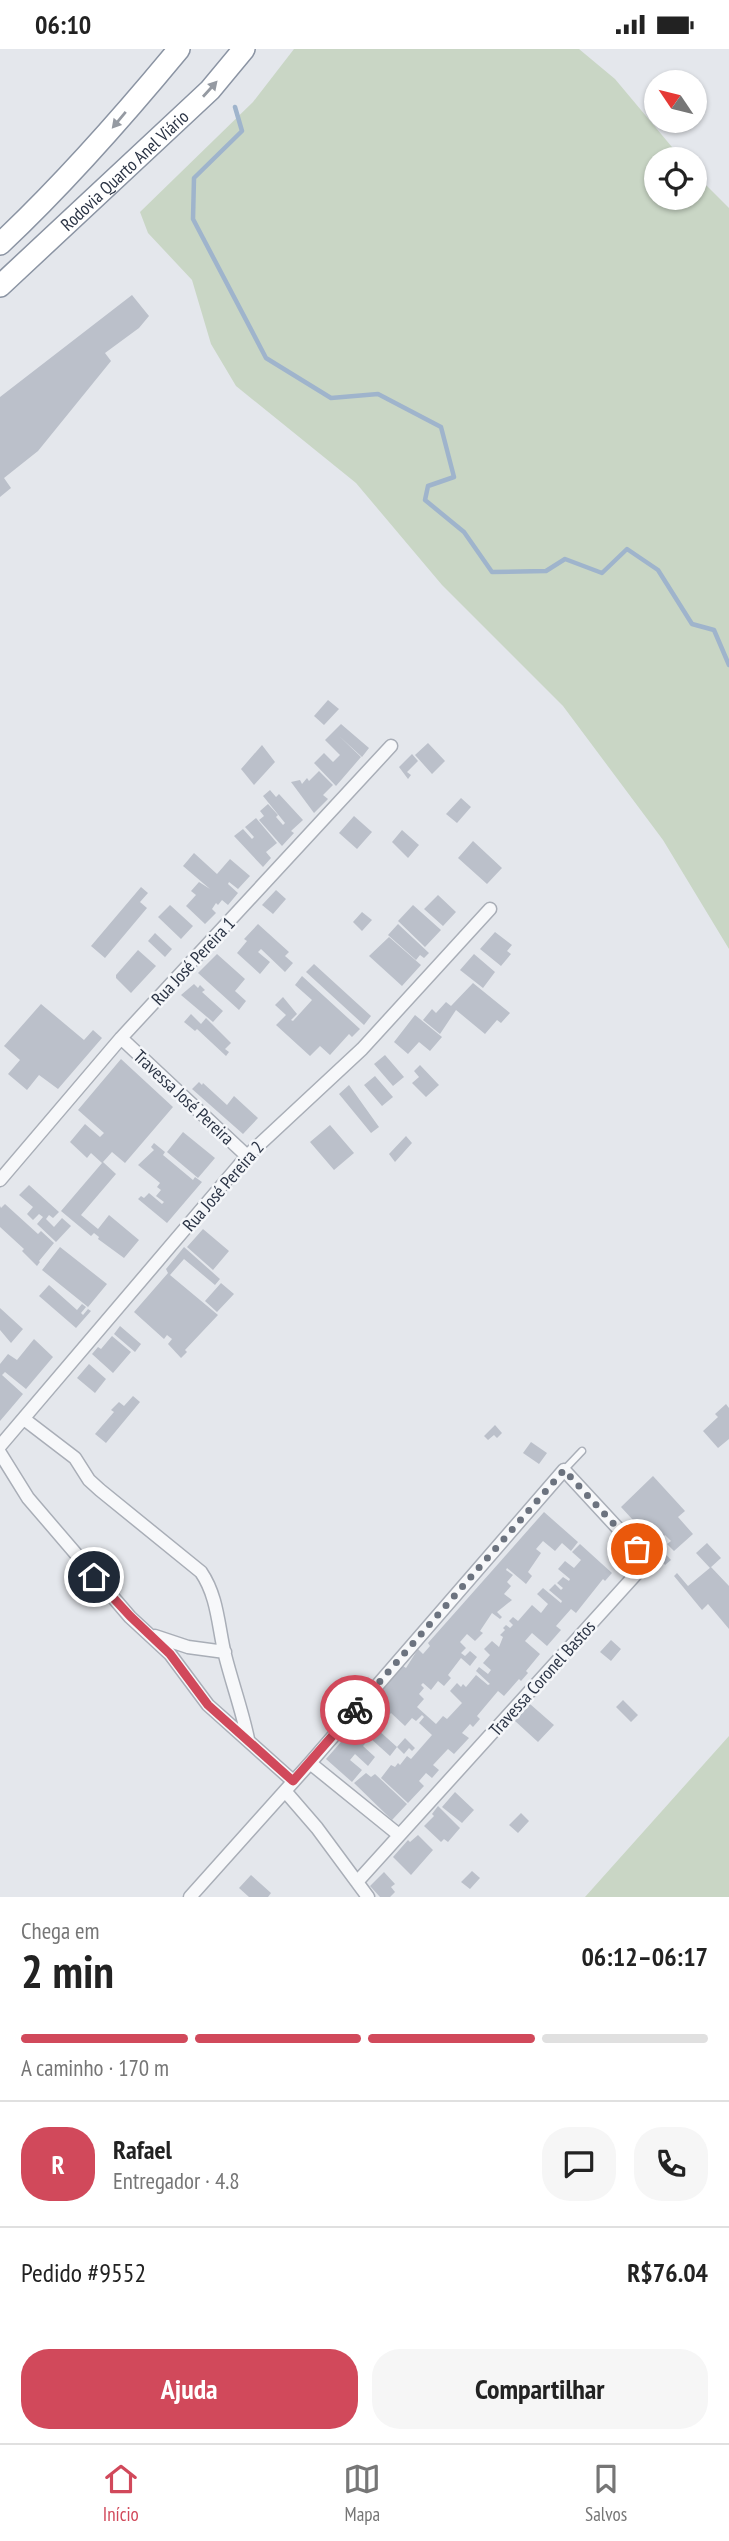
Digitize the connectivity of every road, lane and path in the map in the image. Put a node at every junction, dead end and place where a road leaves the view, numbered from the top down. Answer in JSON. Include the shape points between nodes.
{"nodes":[{"id":1,"x":179,"y":49,"type":"edge"},
{"id":2,"x":244,"y":49,"type":"edge"},
{"id":3,"x":0,"y":244,"type":"edge"},
{"id":4,"x":0,"y":286,"type":"edge"},
{"id":5,"x":391,"y":746,"type":"dead end"},
{"id":6,"x":490,"y":909,"type":"dead end"},
{"id":7,"x":121,"y":1038,"type":"junction"},
{"id":8,"x":247,"y":1156,"type":"junction"},
{"id":9,"x":0,"y":1180,"type":"edge"},
{"id":10,"x":24,"y":1419,"type":"junction"},
{"id":11,"x":0,"y":1446,"type":"edge"},
{"id":12,"x":582,"y":1451,"type":"dead end"},
{"id":13,"x":0,"y":1454,"type":"edge"},
{"id":14,"x":564,"y":1470,"type":"junction"},
{"id":15,"x":148,"y":1633,"type":"junction"},
{"id":16,"x":225,"y":1652,"type":"junction"},
{"id":17,"x":248,"y":1739,"type":"junction"},
{"id":18,"x":310,"y":1763,"type":"junction"},
{"id":19,"x":289,"y":1786,"type":"junction"},
{"id":20,"x":400,"y":1835,"type":"junction"},
{"id":21,"x":357,"y":1882,"type":"junction"},
{"id":22,"x":190,"y":1897,"type":"edge"},
{"id":23,"x":368,"y":1897,"type":"edge"}],
"edges":[{"from":1,"to":3,"type":"highway","name":"Rodovia Quarto Anel Viário","one_way":true,"via":[[95,150]]},
{"from":4,"to":2,"type":"highway","name":"Rodovia Quarto Anel Viário","one_way":true,"via":[[210,90]]},
{"from":5,"to":7,"type":"street","name":"Rua José Pereira 1"},
{"from":6,"to":8,"type":"street","name":"Rua José Pereira 2","via":[[362,1049]]},
{"from":7,"to":8,"type":"street","name":"Travessa José Pereira"},
{"from":7,"to":9,"type":"street","name":"Rua José Pereira 1"},
{"from":8,"to":10,"type":"street","name":"Rua José Pereira 2"},
{"from":10,"to":11,"type":"street","name":"Rua José Pereira 2"},
{"from":10,"to":16,"type":"street","via":[[75,1458],[100,1490],[201,1572],[215,1600]]},
{"from":12,"to":14,"type":"lane"},
{"from":13,"to":15,"type":"street","via":[[28,1498]]},
{"from":14,"to":18,"type":"street"},
{"from":14,"to":20,"type":"street","name":"Travessa Coronel Bastos","via":[[637,1549],[642,1557],[637,1573]]},
{"from":15,"to":16,"type":"street","via":[[188,1647]]},
{"from":15,"to":17,"type":"street","via":[[178,1663],[208,1705]]},
{"from":16,"to":17,"type":"street"},
{"from":17,"to":19,"type":"street"},
{"from":18,"to":19,"type":"street"},
{"from":18,"to":20,"type":"street"},
{"from":19,"to":21,"type":"street"},
{"from":19,"to":22,"type":"street"},
{"from":20,"to":21,"type":"street","name":"Travessa Coronel Bastos"},
{"from":21,"to":23,"type":"street"}]}
